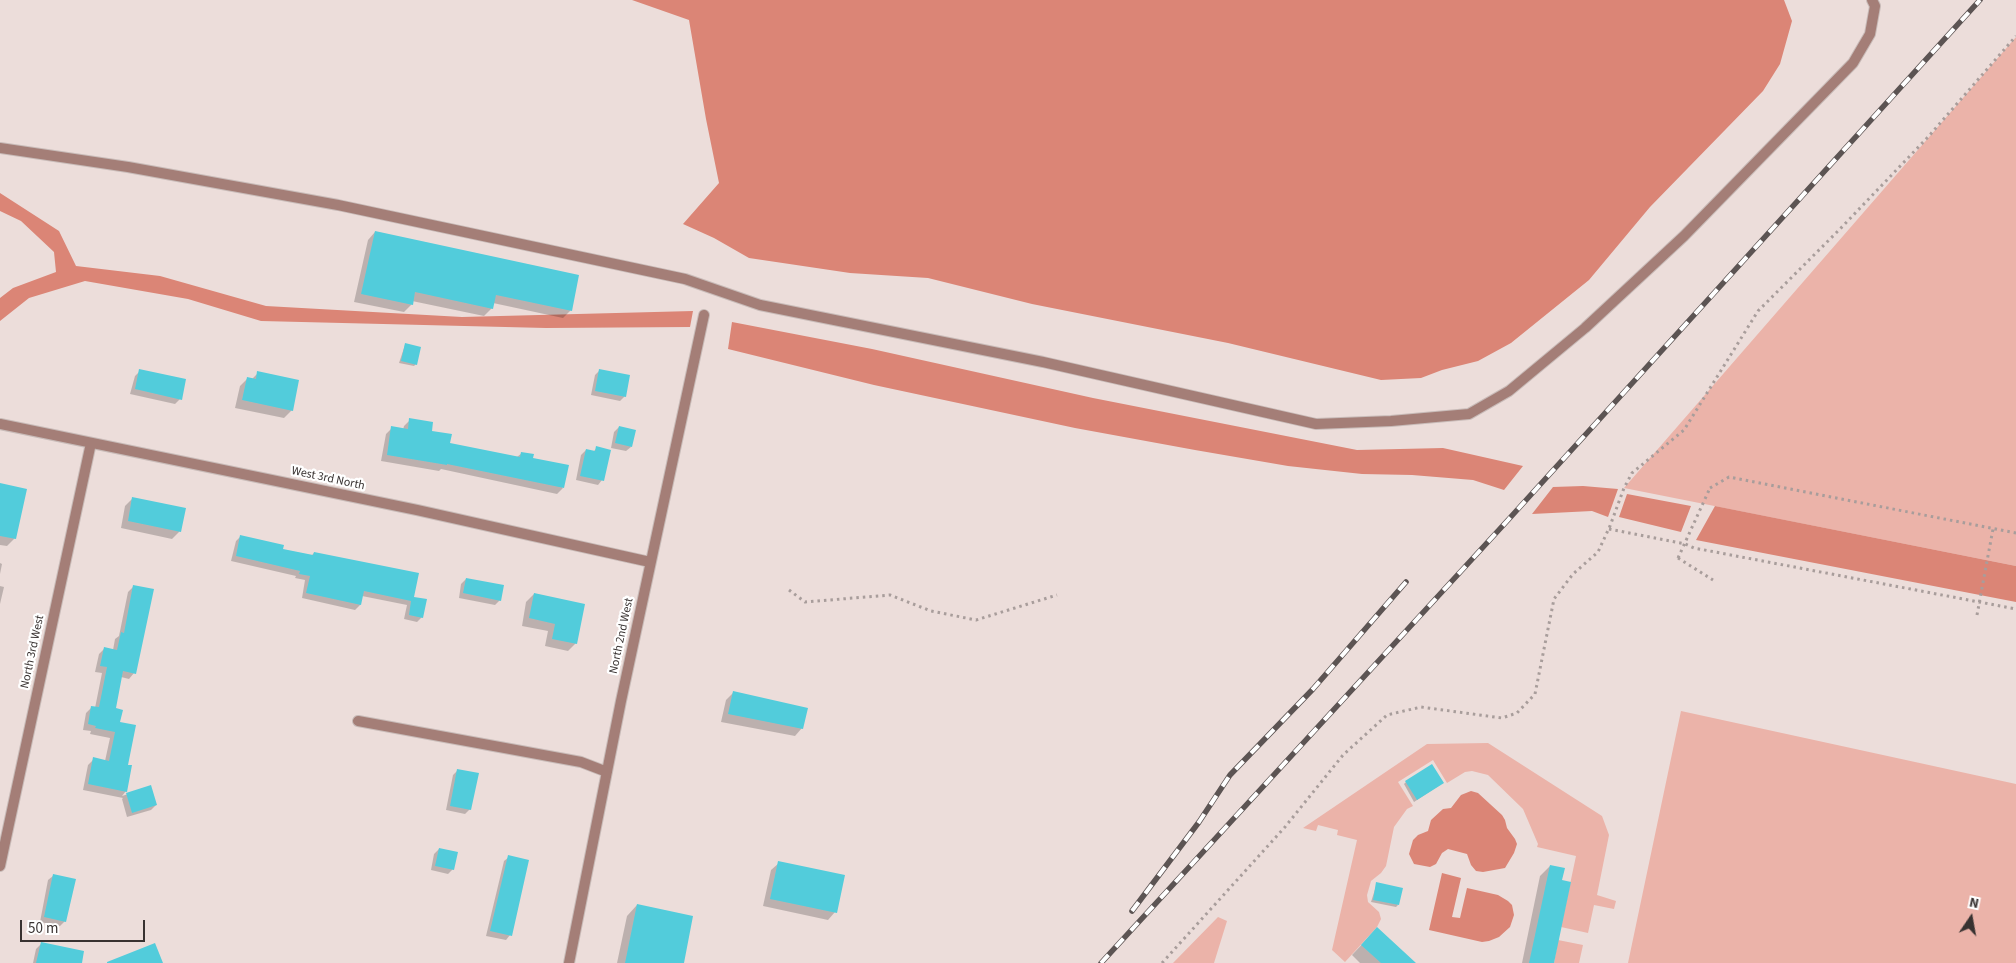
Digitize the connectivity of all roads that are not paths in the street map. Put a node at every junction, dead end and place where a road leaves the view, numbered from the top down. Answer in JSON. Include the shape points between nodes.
{"nodes":[{"id":1,"x":1872,"y":0,"type":"edge"},
{"id":2,"x":0,"y":148,"type":"edge"},
{"id":3,"x":704,"y":315,"type":"dead end"},
{"id":4,"x":0,"y":424,"type":"edge"},
{"id":5,"x":91,"y":443,"type":"junction"},
{"id":6,"x":650,"y":562,"type":"junction"},
{"id":7,"x":358,"y":721,"type":"dead end"},
{"id":8,"x":606,"y":772,"type":"junction"},
{"id":9,"x":0,"y":866,"type":"edge"},
{"id":10,"x":569,"y":963,"type":"edge"}],
"edges":[{"from":1,"to":2,"type":"street","via":[[1875,6],[1870,34],[1853,63],[1684,236],[1586,328],[1509,391],[1469,414],[1391,421],[1316,424],[1043,362],[760,305],[684,279],[348,208],[128,166]]},
{"from":3,"to":6,"type":"street","name":"North 2nd West"},
{"from":4,"to":5,"type":"street","name":"West 3rd North"},
{"from":5,"to":6,"type":"street","name":"West 3rd North","via":[[418,510]]},
{"from":5,"to":9,"type":"street","name":"North 3rd West"},
{"from":6,"to":8,"type":"street","name":"North 2nd West"},
{"from":7,"to":8,"type":"street","via":[[581,762]]},
{"from":8,"to":10,"type":"street","name":"North 2nd West"}]}
